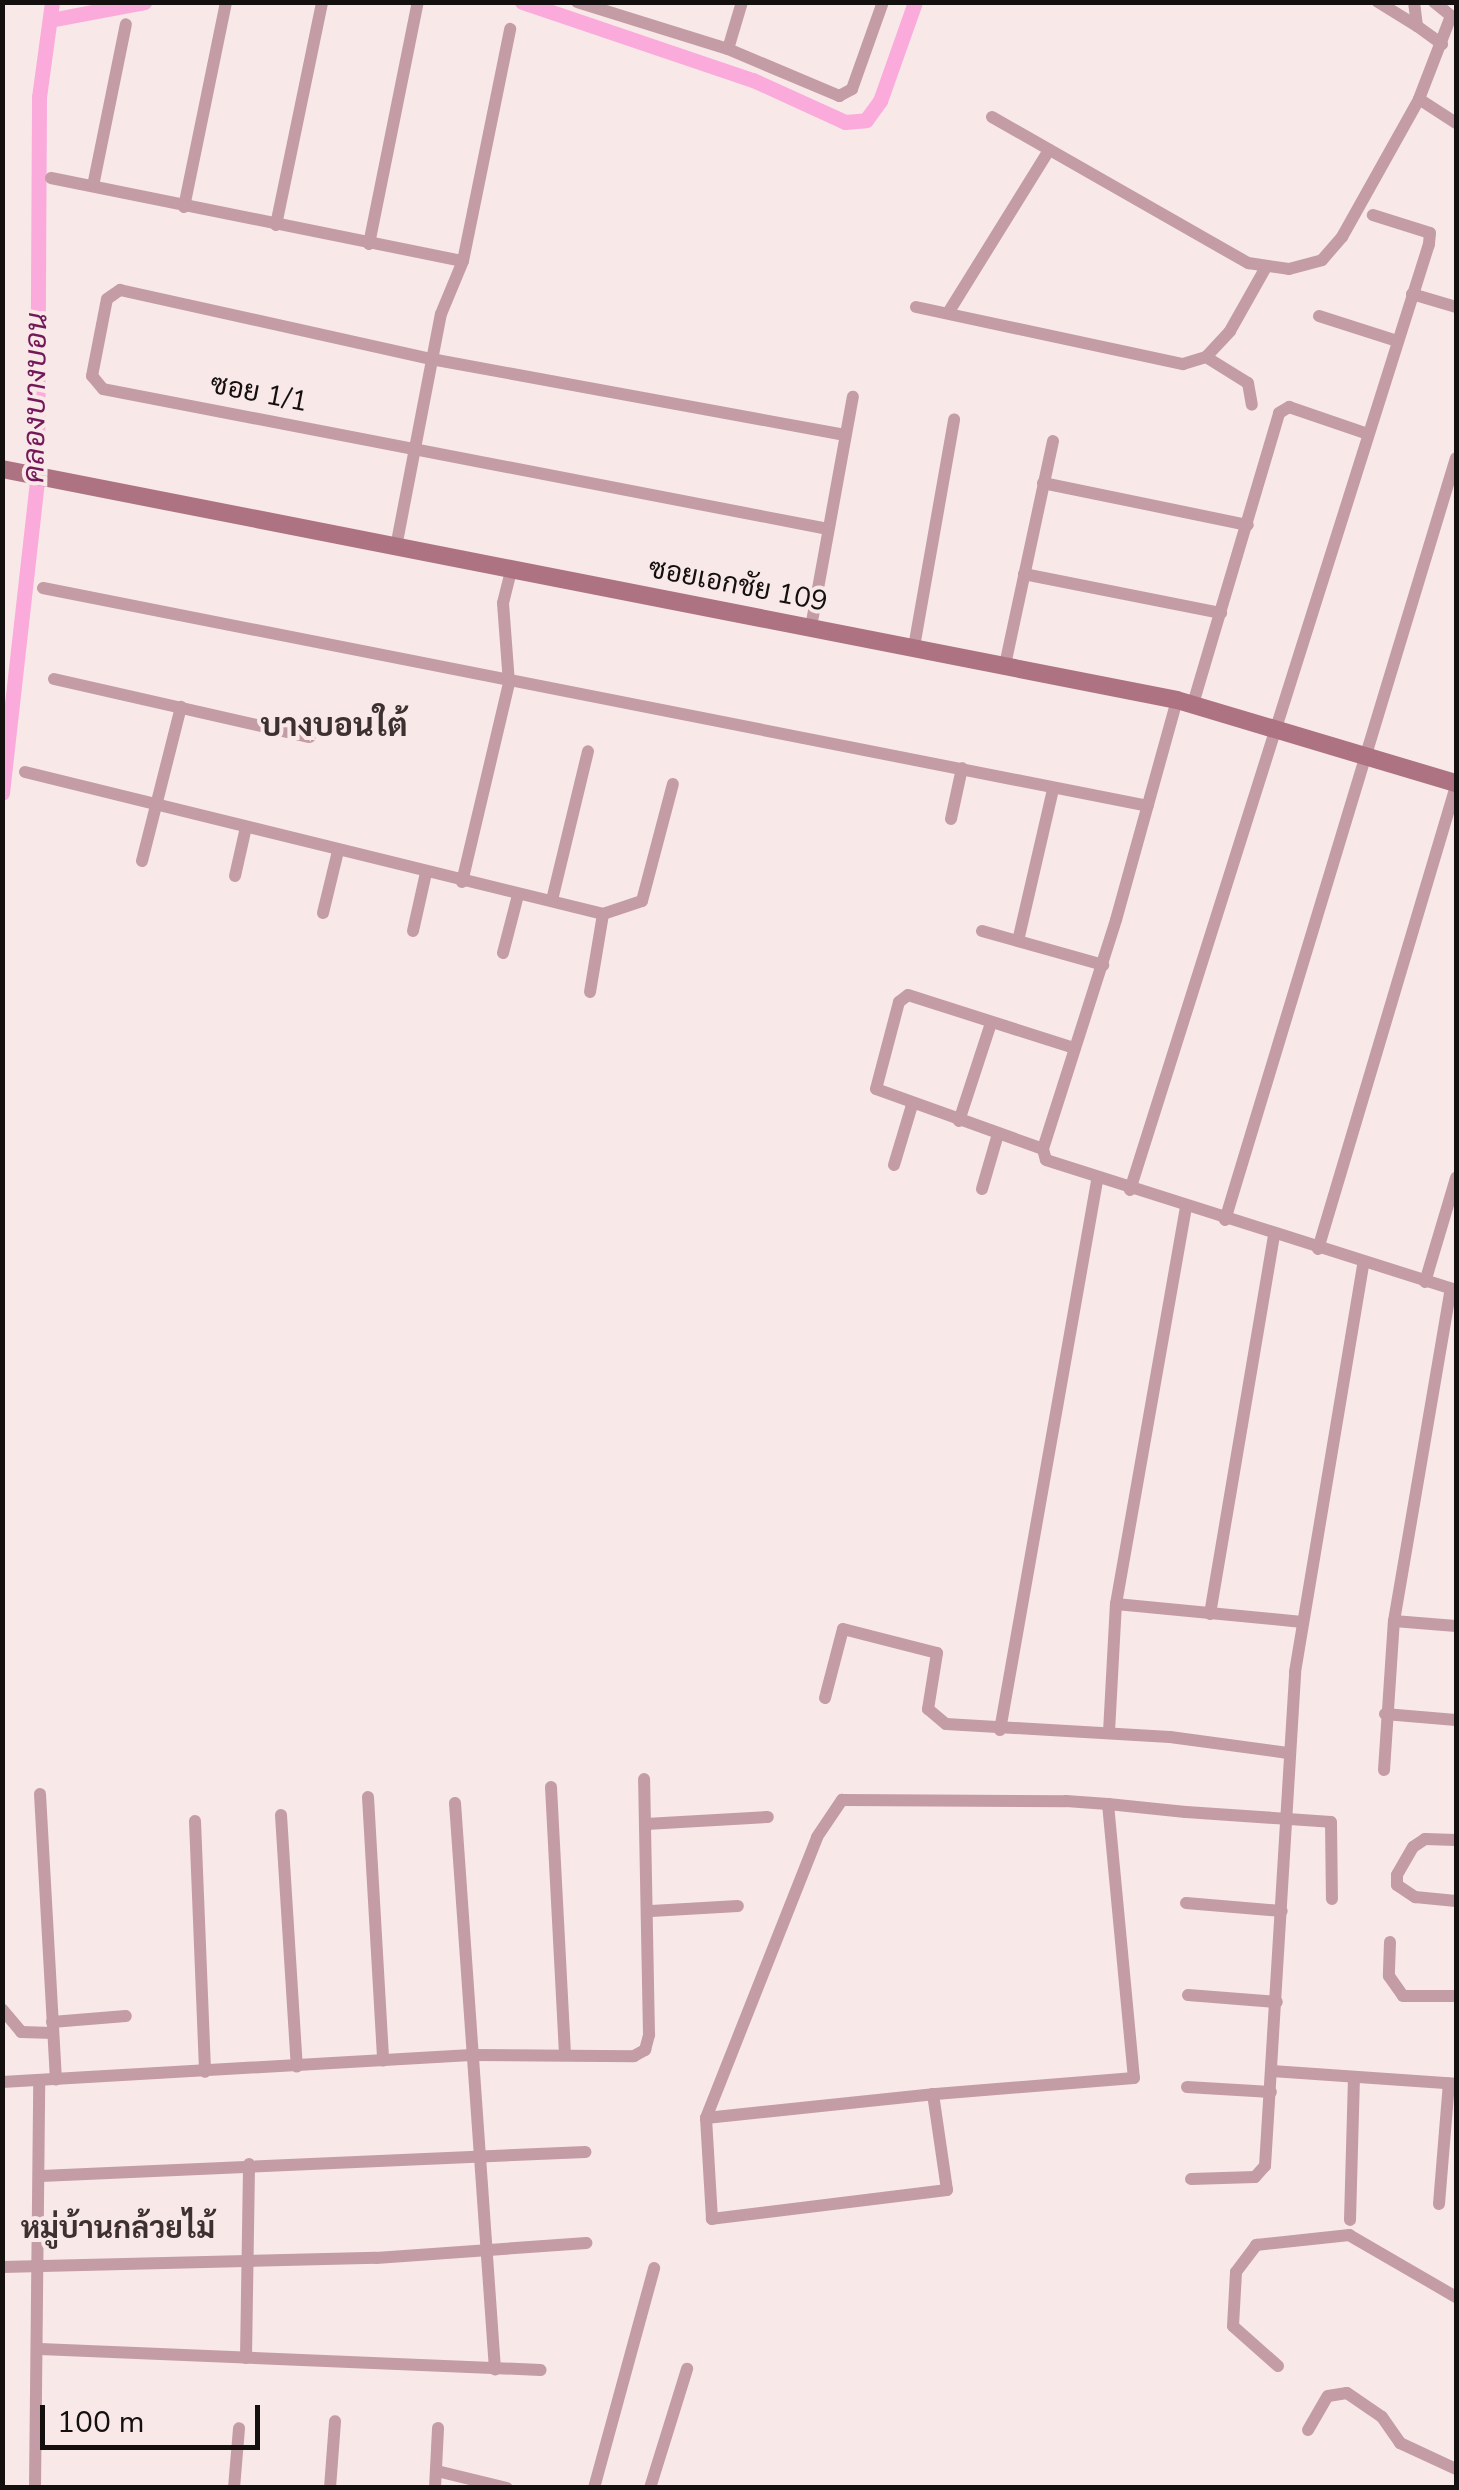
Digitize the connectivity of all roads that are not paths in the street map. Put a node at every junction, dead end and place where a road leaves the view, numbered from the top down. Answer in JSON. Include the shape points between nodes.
{"nodes":[{"id":1,"x":226,"y":2,"type":"edge"},
{"id":2,"x":322,"y":2,"type":"edge"},
{"id":3,"x":418,"y":2,"type":"edge"},
{"id":4,"x":577,"y":2,"type":"edge"},
{"id":5,"x":742,"y":2,"type":"edge"},
{"id":6,"x":882,"y":2,"type":"edge"},
{"id":7,"x":1378,"y":2,"type":"edge"},
{"id":8,"x":1414,"y":2,"type":"edge"},
{"id":9,"x":1434,"y":2,"type":"edge"},
{"id":10,"x":606,"y":7,"type":"edge"},
{"id":11,"x":126,"y":24,"type":"dead end"},
{"id":12,"x":1417,"y":26,"type":"junction"},
{"id":13,"x":510,"y":29,"type":"dead end"},
{"id":14,"x":1442,"y":44,"type":"junction"},
{"id":15,"x":728,"y":50,"type":"junction"},
{"id":16,"x":1418,"y":99,"type":"junction"},
{"id":17,"x":992,"y":117,"type":"dead end"},
{"id":18,"x":1456,"y":123,"type":"edge"},
{"id":19,"x":1048,"y":150,"type":"junction"},
{"id":20,"x":51,"y":178,"type":"dead end"},
{"id":21,"x":93,"y":186,"type":"junction"},
{"id":22,"x":184,"y":207,"type":"junction"},
{"id":23,"x":1373,"y":214,"type":"dead end"},
{"id":24,"x":276,"y":226,"type":"junction"},
{"id":25,"x":368,"y":244,"type":"junction"},
{"id":26,"x":462,"y":261,"type":"junction"},
{"id":27,"x":1265,"y":269,"type":"junction"},
{"id":28,"x":1412,"y":294,"type":"junction"},
{"id":29,"x":916,"y":307,"type":"dead end"},
{"id":30,"x":1456,"y":307,"type":"edge"},
{"id":31,"x":948,"y":313,"type":"junction"},
{"id":32,"x":1319,"y":316,"type":"dead end"},
{"id":33,"x":1397,"y":340,"type":"junction"},
{"id":34,"x":1206,"y":357,"type":"junction"},
{"id":35,"x":431,"y":359,"type":"junction"},
{"id":36,"x":852,"y":397,"type":"dead end"},
{"id":37,"x":1252,"y":405,"type":"dead end"},
{"id":38,"x":954,"y":419,"type":"dead end"},
{"id":39,"x":1368,"y":434,"type":"junction"},
{"id":40,"x":846,"y":435,"type":"junction"},
{"id":41,"x":1053,"y":440,"type":"dead end"},
{"id":42,"x":414,"y":448,"type":"junction"},
{"id":43,"x":1456,"y":458,"type":"edge"},
{"id":44,"x":8,"y":470,"type":"edge"},
{"id":45,"x":1043,"y":482,"type":"junction"},
{"id":46,"x":1248,"y":525,"type":"junction"},
{"id":47,"x":828,"y":529,"type":"junction"},
{"id":48,"x":396,"y":547,"type":"junction"},
{"id":49,"x":511,"y":570,"type":"junction"},
{"id":50,"x":1024,"y":574,"type":"junction"},
{"id":51,"x":44,"y":588,"type":"dead end"},
{"id":52,"x":1221,"y":613,"type":"junction"},
{"id":53,"x":811,"y":626,"type":"junction"},
{"id":54,"x":914,"y":647,"type":"junction"},
{"id":55,"x":1005,"y":665,"type":"junction"},
{"id":56,"x":54,"y":678,"type":"dead end"},
{"id":57,"x":509,"y":683,"type":"junction"},
{"id":58,"x":1185,"y":702,"type":"junction"},
{"id":59,"x":181,"y":708,"type":"junction"},
{"id":60,"x":1273,"y":730,"type":"junction"},
{"id":61,"x":309,"y":737,"type":"dead end"},
{"id":62,"x":588,"y":751,"type":"dead end"},
{"id":63,"x":1365,"y":756,"type":"junction"},
{"id":64,"x":962,"y":768,"type":"junction"},
{"id":65,"x":26,"y":772,"type":"dead end"},
{"id":66,"x":674,"y":784,"type":"dead end"},
{"id":67,"x":1456,"y":785,"type":"edge"},
{"id":68,"x":1053,"y":789,"type":"junction"},
{"id":69,"x":160,"y":801,"type":"junction"},
{"id":70,"x":1148,"y":806,"type":"junction"},
{"id":71,"x":951,"y":819,"type":"dead end"},
{"id":72,"x":246,"y":827,"type":"junction"},
{"id":73,"x":338,"y":851,"type":"junction"},
{"id":74,"x":142,"y":861,"type":"dead end"},
{"id":75,"x":426,"y":874,"type":"junction"},
{"id":76,"x":235,"y":876,"type":"dead end"},
{"id":77,"x":462,"y":882,"type":"junction"},
{"id":78,"x":518,"y":896,"type":"junction"},
{"id":79,"x":552,"y":900,"type":"junction"},
{"id":80,"x":322,"y":913,"type":"dead end"},
{"id":81,"x":603,"y":914,"type":"junction"},
{"id":82,"x":413,"y":931,"type":"dead end"},
{"id":83,"x":982,"y":931,"type":"dead end"},
{"id":84,"x":1018,"y":941,"type":"junction"},
{"id":85,"x":502,"y":953,"type":"dead end"},
{"id":86,"x":1103,"y":964,"type":"junction"},
{"id":87,"x":590,"y":992,"type":"dead end"},
{"id":88,"x":991,"y":1023,"type":"junction"},
{"id":89,"x":1074,"y":1048,"type":"junction"},
{"id":90,"x":912,"y":1105,"type":"junction"},
{"id":91,"x":959,"y":1121,"type":"junction"},
{"id":92,"x":998,"y":1134,"type":"junction"},
{"id":93,"x":1042,"y":1150,"type":"junction"},
{"id":94,"x":894,"y":1165,"type":"dead end"},
{"id":95,"x":1456,"y":1178,"type":"edge"},
{"id":96,"x":1096,"y":1180,"type":"junction"},
{"id":97,"x":982,"y":1189,"type":"dead end"},
{"id":98,"x":1130,"y":1190,"type":"junction"},
{"id":99,"x":1186,"y":1208,"type":"junction"},
{"id":100,"x":1225,"y":1220,"type":"junction"},
{"id":101,"x":1274,"y":1236,"type":"junction"},
{"id":102,"x":1318,"y":1250,"type":"junction"},
{"id":103,"x":1363,"y":1264,"type":"junction"},
{"id":104,"x":1425,"y":1282,"type":"junction"},
{"id":105,"x":1454,"y":1290,"type":"edge"},
{"id":106,"x":1116,"y":1604,"type":"junction"},
{"id":107,"x":1210,"y":1614,"type":"junction"},
{"id":108,"x":1394,"y":1620,"type":"junction"},
{"id":109,"x":1302,"y":1622,"type":"junction"},
{"id":110,"x":1456,"y":1626,"type":"edge"},
{"id":111,"x":825,"y":1698,"type":"dead end"},
{"id":112,"x":1385,"y":1714,"type":"junction"},
{"id":113,"x":1456,"y":1720,"type":"edge"},
{"id":114,"x":1000,"y":1730,"type":"junction"},
{"id":115,"x":1109,"y":1732,"type":"junction"},
{"id":116,"x":1288,"y":1753,"type":"junction"},
{"id":117,"x":1384,"y":1770,"type":"dead end"},
{"id":118,"x":644,"y":1779,"type":"dead end"},
{"id":119,"x":551,"y":1788,"type":"dead end"},
{"id":120,"x":40,"y":1794,"type":"dead end"},
{"id":121,"x":368,"y":1797,"type":"dead end"},
{"id":122,"x":454,"y":1803,"type":"dead end"},
{"id":123,"x":1108,"y":1804,"type":"junction"},
{"id":124,"x":281,"y":1815,"type":"dead end"},
{"id":125,"x":768,"y":1817,"type":"dead end"},
{"id":126,"x":1288,"y":1819,"type":"junction"},
{"id":127,"x":195,"y":1821,"type":"dead end"},
{"id":128,"x":646,"y":1824,"type":"junction"},
{"id":129,"x":1456,"y":1840,"type":"edge"},
{"id":130,"x":1332,"y":1900,"type":"dead end"},
{"id":131,"x":1456,"y":1901,"type":"edge"},
{"id":132,"x":1186,"y":1903,"type":"dead end"},
{"id":133,"x":738,"y":1906,"type":"dead end"},
{"id":134,"x":651,"y":1911,"type":"junction"},
{"id":135,"x":1282,"y":1911,"type":"junction"},
{"id":136,"x":1390,"y":1942,"type":"dead end"},
{"id":137,"x":1188,"y":1995,"type":"dead end"},
{"id":138,"x":1456,"y":1996,"type":"edge"},
{"id":139,"x":1276,"y":2002,"type":"junction"},
{"id":140,"x":2,"y":2009,"type":"edge"},
{"id":141,"x":126,"y":2016,"type":"dead end"},
{"id":142,"x":53,"y":2027,"type":"junction"},
{"id":143,"x":566,"y":2053,"type":"junction"},
{"id":144,"x":471,"y":2055,"type":"junction"},
{"id":145,"x":384,"y":2061,"type":"junction"},
{"id":146,"x":297,"y":2066,"type":"junction"},
{"id":147,"x":1272,"y":2070,"type":"junction"},
{"id":148,"x":205,"y":2072,"type":"junction"},
{"id":149,"x":1354,"y":2078,"type":"junction"},
{"id":150,"x":40,"y":2080,"type":"junction"},
{"id":151,"x":56,"y":2080,"type":"junction"},
{"id":152,"x":2,"y":2082,"type":"edge"},
{"id":153,"x":1453,"y":2084,"type":"edge"},
{"id":154,"x":1187,"y":2086,"type":"dead end"},
{"id":155,"x":1271,"y":2092,"type":"junction"},
{"id":156,"x":933,"y":2094,"type":"junction"},
{"id":157,"x":706,"y":2118,"type":"junction"},
{"id":158,"x":585,"y":2152,"type":"dead end"},
{"id":159,"x":478,"y":2158,"type":"junction"},
{"id":160,"x":249,"y":2164,"type":"junction"},
{"id":161,"x":1441,"y":2174,"type":"junction"},
{"id":162,"x":40,"y":2176,"type":"junction"},
{"id":163,"x":1456,"y":2176,"type":"edge"},
{"id":164,"x":1191,"y":2179,"type":"dead end"},
{"id":165,"x":1439,"y":2204,"type":"dead end"},
{"id":166,"x":1350,"y":2220,"type":"dead end"},
{"id":167,"x":586,"y":2243,"type":"dead end"},
{"id":168,"x":487,"y":2252,"type":"junction"},
{"id":169,"x":251,"y":2262,"type":"junction"},
{"id":170,"x":2,"y":2267,"type":"edge"},
{"id":171,"x":41,"y":2268,"type":"junction"},
{"id":172,"x":654,"y":2268,"type":"dead end"},
{"id":173,"x":1456,"y":2297,"type":"edge"},
{"id":174,"x":40,"y":2348,"type":"junction"},
{"id":175,"x":246,"y":2358,"type":"junction"},
{"id":176,"x":1278,"y":2366,"type":"dead end"},
{"id":177,"x":687,"y":2369,"type":"dead end"},
{"id":178,"x":496,"y":2370,"type":"junction"},
{"id":179,"x":542,"y":2370,"type":"dead end"},
{"id":180,"x":335,"y":2421,"type":"dead end"},
{"id":181,"x":239,"y":2428,"type":"dead end"},
{"id":182,"x":438,"y":2428,"type":"dead end"},
{"id":183,"x":1308,"y":2430,"type":"dead end"},
{"id":184,"x":1456,"y":2468,"type":"edge"},
{"id":185,"x":437,"y":2471,"type":"junction"},
{"id":186,"x":34,"y":2488,"type":"edge"},
{"id":187,"x":234,"y":2488,"type":"edge"},
{"id":188,"x":330,"y":2488,"type":"edge"},
{"id":189,"x":434,"y":2488,"type":"edge"},
{"id":190,"x":507,"y":2488,"type":"edge"},
{"id":191,"x":594,"y":2488,"type":"edge"},
{"id":192,"x":650,"y":2488,"type":"edge"}],
"edges":[{"from":1,"to":22,"type":"street"},
{"from":2,"to":24,"type":"street"},
{"from":3,"to":25,"type":"street"},
{"from":4,"to":10,"type":"street"},
{"from":5,"to":15,"type":"street"},
{"from":6,"to":15,"type":"street","via":[[848,96]]},
{"from":7,"to":12,"type":"street"},
{"from":8,"to":12,"type":"street"},
{"from":9,"to":14,"type":"street","via":[[1451,16]]},
{"from":10,"to":15,"type":"street"},
{"from":11,"to":21,"type":"street"},
{"from":12,"to":14,"type":"street"},
{"from":13,"to":26,"type":"street"},
{"from":14,"to":16,"type":"street"},
{"from":16,"to":18,"type":"street"},
{"from":16,"to":27,"type":"street","via":[[1356,215],[1322,260]]},
{"from":17,"to":19,"type":"street"},
{"from":19,"to":27,"type":"street"},
{"from":19,"to":31,"type":"street"},
{"from":20,"to":21,"type":"street"},
{"from":21,"to":22,"type":"street"},
{"from":22,"to":24,"type":"street"},
{"from":23,"to":28,"type":"street","via":[[1430,233]]},
{"from":24,"to":25,"type":"street"},
{"from":25,"to":26,"type":"street"},
{"from":26,"to":35,"type":"street"},
{"from":27,"to":34,"type":"street","via":[[1230,331]]},
{"from":28,"to":30,"type":"street"},
{"from":28,"to":33,"type":"street"},
{"from":29,"to":31,"type":"street"},
{"from":31,"to":34,"type":"street","via":[[1163,363]]},
{"from":32,"to":33,"type":"street"},
{"from":33,"to":39,"type":"street"},
{"from":34,"to":37,"type":"street","via":[[1248,383]]},
{"from":35,"to":40,"type":"street"},
{"from":35,"to":42,"type":"street"},
{"from":35,"to":42,"type":"street","name":"ซอย 1/1","via":[[120,290],[106,300],[96,385]]},
{"from":36,"to":40,"type":"street"},
{"from":38,"to":54,"type":"street"},
{"from":39,"to":46,"type":"street","via":[[1284,408]]},
{"from":39,"to":60,"type":"street"},
{"from":40,"to":47,"type":"street"},
{"from":41,"to":45,"type":"street"},
{"from":42,"to":47,"type":"street","name":"ซอย 1/1"},
{"from":42,"to":48,"type":"street"},
{"from":43,"to":63,"type":"street"},
{"from":44,"to":48,"type":"street","name":"ซอยเอกชัย 109"},
{"from":45,"to":46,"type":"street"},
{"from":45,"to":50,"type":"street"},
{"from":46,"to":52,"type":"street"},
{"from":47,"to":53,"type":"street"},
{"from":48,"to":49,"type":"street","name":"ซอยเอกชัย 109"},
{"from":49,"to":53,"type":"street","name":"ซอยเอกชัย 109"},
{"from":49,"to":57,"type":"street","via":[[502,614]]},
{"from":50,"to":52,"type":"street"},
{"from":50,"to":55,"type":"street"},
{"from":51,"to":57,"type":"street"},
{"from":52,"to":58,"type":"street"},
{"from":53,"to":54,"type":"street","name":"ซอยเอกชัย 109"},
{"from":54,"to":55,"type":"street","name":"ซอยเอกชัย 109"},
{"from":55,"to":58,"type":"street","name":"ซอยเอกชัย 109"},
{"from":56,"to":59,"type":"street"},
{"from":57,"to":64,"type":"street"},
{"from":57,"to":77,"type":"street"},
{"from":58,"to":60,"type":"street","name":"ซอยเอกชัย 109"},
{"from":58,"to":70,"type":"street"},
{"from":59,"to":61,"type":"street"},
{"from":59,"to":69,"type":"street"},
{"from":60,"to":63,"type":"street","name":"ซอยเอกชัย 109"},
{"from":60,"to":98,"type":"street"},
{"from":62,"to":79,"type":"street"},
{"from":63,"to":67,"type":"street","name":"ซอยเอกชัย 109"},
{"from":63,"to":100,"type":"street"},
{"from":64,"to":68,"type":"street"},
{"from":64,"to":71,"type":"street"},
{"from":65,"to":69,"type":"street"},
{"from":66,"to":81,"type":"street","via":[[642,901]]},
{"from":67,"to":102,"type":"street"},
{"from":68,"to":70,"type":"street"},
{"from":68,"to":84,"type":"street"},
{"from":69,"to":72,"type":"street"},
{"from":69,"to":74,"type":"street"},
{"from":70,"to":86,"type":"street"},
{"from":72,"to":73,"type":"street"},
{"from":72,"to":76,"type":"street"},
{"from":73,"to":75,"type":"street"},
{"from":73,"to":80,"type":"street"},
{"from":75,"to":77,"type":"street"},
{"from":75,"to":82,"type":"street"},
{"from":77,"to":78,"type":"street"},
{"from":78,"to":79,"type":"street"},
{"from":78,"to":85,"type":"street"},
{"from":79,"to":81,"type":"street"},
{"from":81,"to":87,"type":"street"},
{"from":83,"to":84,"type":"street"},
{"from":84,"to":86,"type":"street"},
{"from":86,"to":89,"type":"street"},
{"from":88,"to":89,"type":"street"},
{"from":88,"to":90,"type":"street","via":[[904,996],[874,1084]]},
{"from":88,"to":91,"type":"street"},
{"from":89,"to":93,"type":"street"},
{"from":90,"to":91,"type":"street"},
{"from":90,"to":94,"type":"street"},
{"from":91,"to":92,"type":"street"},
{"from":92,"to":93,"type":"street"},
{"from":92,"to":97,"type":"street"},
{"from":93,"to":96,"type":"street","via":[[1054,1166]]},
{"from":95,"to":104,"type":"street"},
{"from":96,"to":98,"type":"street"},
{"from":96,"to":114,"type":"street"},
{"from":98,"to":99,"type":"street"},
{"from":99,"to":100,"type":"street"},
{"from":99,"to":106,"type":"street"},
{"from":100,"to":101,"type":"street"},
{"from":101,"to":102,"type":"street"},
{"from":101,"to":107,"type":"street"},
{"from":102,"to":103,"type":"street"},
{"from":103,"to":104,"type":"street"},
{"from":103,"to":109,"type":"street"},
{"from":104,"to":105,"type":"street"},
{"from":105,"to":108,"type":"street"},
{"from":106,"to":107,"type":"street"},
{"from":106,"to":115,"type":"street"},
{"from":107,"to":109,"type":"street"},
{"from":108,"to":110,"type":"street"},
{"from":108,"to":112,"type":"street"},
{"from":109,"to":116,"type":"street"},
{"from":111,"to":114,"type":"street","via":[[837,1633],[851,1630],[933,1650],[939,1658],[930,1716]]},
{"from":112,"to":113,"type":"street"},
{"from":112,"to":117,"type":"street"},
{"from":114,"to":115,"type":"street"},
{"from":115,"to":116,"type":"street"},
{"from":116,"to":126,"type":"street"},
{"from":118,"to":128,"type":"street"},
{"from":119,"to":143,"type":"street"},
{"from":120,"to":142,"type":"street"},
{"from":121,"to":145,"type":"street"},
{"from":122,"to":144,"type":"street"},
{"from":123,"to":126,"type":"street"},
{"from":123,"to":156,"type":"street","via":[[1134,2078]]},
{"from":123,"to":157,"type":"street","via":[[834,1805]]},
{"from":124,"to":146,"type":"street"},
{"from":125,"to":128,"type":"street"},
{"from":126,"to":130,"type":"street","via":[[1336,1826]]},
{"from":126,"to":135,"type":"street"},
{"from":127,"to":148,"type":"street"},
{"from":128,"to":134,"type":"street"},
{"from":129,"to":131,"type":"street","via":[[1425,1839],[1404,1858],[1397,1876],[1405,1893]]},
{"from":132,"to":135,"type":"street"},
{"from":133,"to":134,"type":"street"},
{"from":134,"to":143,"type":"street","via":[[645,2050],[634,2056]]},
{"from":135,"to":139,"type":"street"},
{"from":136,"to":138,"type":"street","via":[[1389,1976],[1403,1996]]},
{"from":137,"to":139,"type":"street"},
{"from":139,"to":147,"type":"street"},
{"from":140,"to":142,"type":"street","via":[[21,2032]]},
{"from":141,"to":142,"type":"street"},
{"from":142,"to":151,"type":"street"},
{"from":143,"to":144,"type":"street"},
{"from":144,"to":145,"type":"street"},
{"from":144,"to":159,"type":"street"},
{"from":145,"to":146,"type":"street"},
{"from":146,"to":148,"type":"street"},
{"from":147,"to":149,"type":"street"},
{"from":147,"to":155,"type":"street"},
{"from":148,"to":151,"type":"street"},
{"from":149,"to":153,"type":"street"},
{"from":149,"to":166,"type":"street"},
{"from":150,"to":151,"type":"street"},
{"from":150,"to":152,"type":"street"},
{"from":150,"to":162,"type":"street"},
{"from":153,"to":161,"type":"street"},
{"from":154,"to":155,"type":"street"},
{"from":155,"to":164,"type":"street","via":[[1262,2173]]},
{"from":156,"to":157,"type":"street"},
{"from":156,"to":157,"type":"street","via":[[946,2190],[712,2219]]},
{"from":158,"to":159,"type":"street"},
{"from":159,"to":160,"type":"street"},
{"from":159,"to":168,"type":"street"},
{"from":160,"to":162,"type":"street"},
{"from":160,"to":169,"type":"street"},
{"from":161,"to":163,"type":"street"},
{"from":161,"to":165,"type":"street"},
{"from":162,"to":171,"type":"street"},
{"from":167,"to":168,"type":"street"},
{"from":168,"to":169,"type":"street"},
{"from":168,"to":178,"type":"street"},
{"from":169,"to":171,"type":"street"},
{"from":169,"to":175,"type":"street"},
{"from":170,"to":171,"type":"street"},
{"from":171,"to":174,"type":"street"},
{"from":172,"to":191,"type":"street"},
{"from":173,"to":176,"type":"street","via":[[1349,2236],[1256,2244],[1236,2272],[1233,2326]]},
{"from":174,"to":175,"type":"street"},
{"from":174,"to":186,"type":"street"},
{"from":175,"to":178,"type":"street"},
{"from":177,"to":192,"type":"street"},
{"from":178,"to":179,"type":"street"},
{"from":180,"to":188,"type":"street"},
{"from":181,"to":187,"type":"street"},
{"from":182,"to":185,"type":"street"},
{"from":183,"to":184,"type":"street","via":[[1328,2396],[1347,2393],[1382,2417],[1400,2442]]},
{"from":185,"to":189,"type":"street"},
{"from":185,"to":190,"type":"street"}]}
